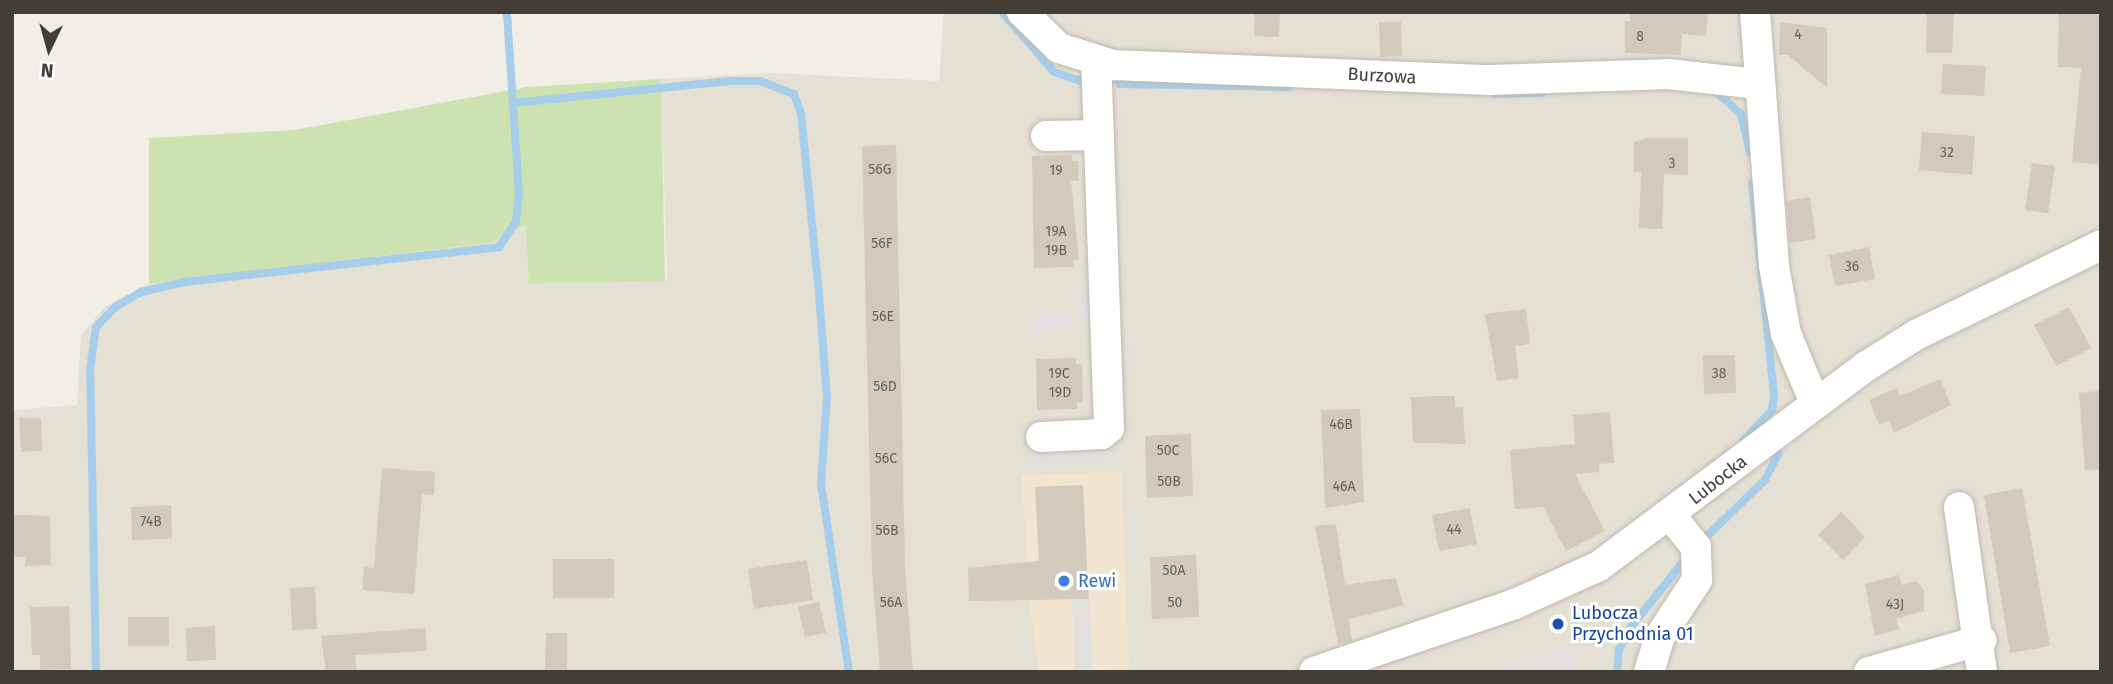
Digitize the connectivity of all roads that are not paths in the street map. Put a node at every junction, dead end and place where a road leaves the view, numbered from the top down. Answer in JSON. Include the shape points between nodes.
{"nodes":[{"id":1,"x":1022,"y":12,"type":"edge"},
{"id":2,"x":1755,"y":12,"type":"edge"},
{"id":3,"x":1096,"y":63,"type":"junction"},
{"id":4,"x":1759,"y":84,"type":"junction"},
{"id":5,"x":1099,"y":135,"type":"junction"},
{"id":6,"x":1046,"y":136,"type":"dead end"},
{"id":7,"x":2099,"y":249,"type":"edge"},
{"id":8,"x":1815,"y":403,"type":"junction"},
{"id":9,"x":1041,"y":437,"type":"dead end"},
{"id":10,"x":1959,"y":507,"type":"dead end"},
{"id":11,"x":1671,"y":516,"type":"junction"},
{"id":12,"x":1982,"y":640,"type":"junction"},
{"id":13,"x":1314,"y":672,"type":"edge"},
{"id":14,"x":1649,"y":672,"type":"edge"},
{"id":15,"x":1869,"y":672,"type":"edge"},
{"id":16,"x":1982,"y":672,"type":"edge"}],
"edges":[{"from":1,"to":3,"type":"street","name":"Burzowa","via":[[1059,48]]},
{"from":2,"to":4,"type":"street"},
{"from":3,"to":4,"type":"street","name":"Burzowa","via":[[1490,80],[1667,74]]},
{"from":3,"to":5,"type":"street"},
{"from":4,"to":8,"type":"street","via":[[1779,293],[1798,371]]},
{"from":5,"to":6,"type":"street"},
{"from":5,"to":9,"type":"street","via":[[1109,428],[1102,434]]},
{"from":7,"to":8,"type":"street","name":"Lubocka","via":[[1916,335]]},
{"from":8,"to":11,"type":"street","name":"Lubocka"},
{"from":10,"to":12,"type":"street"},
{"from":11,"to":13,"type":"street","name":"Lubocka","via":[[1599,566],[1556,587]]},
{"from":11,"to":14,"type":"street","via":[[1696,547],[1697,580],[1660,636]]},
{"from":12,"to":15,"type":"street"},
{"from":12,"to":16,"type":"street"}]}
